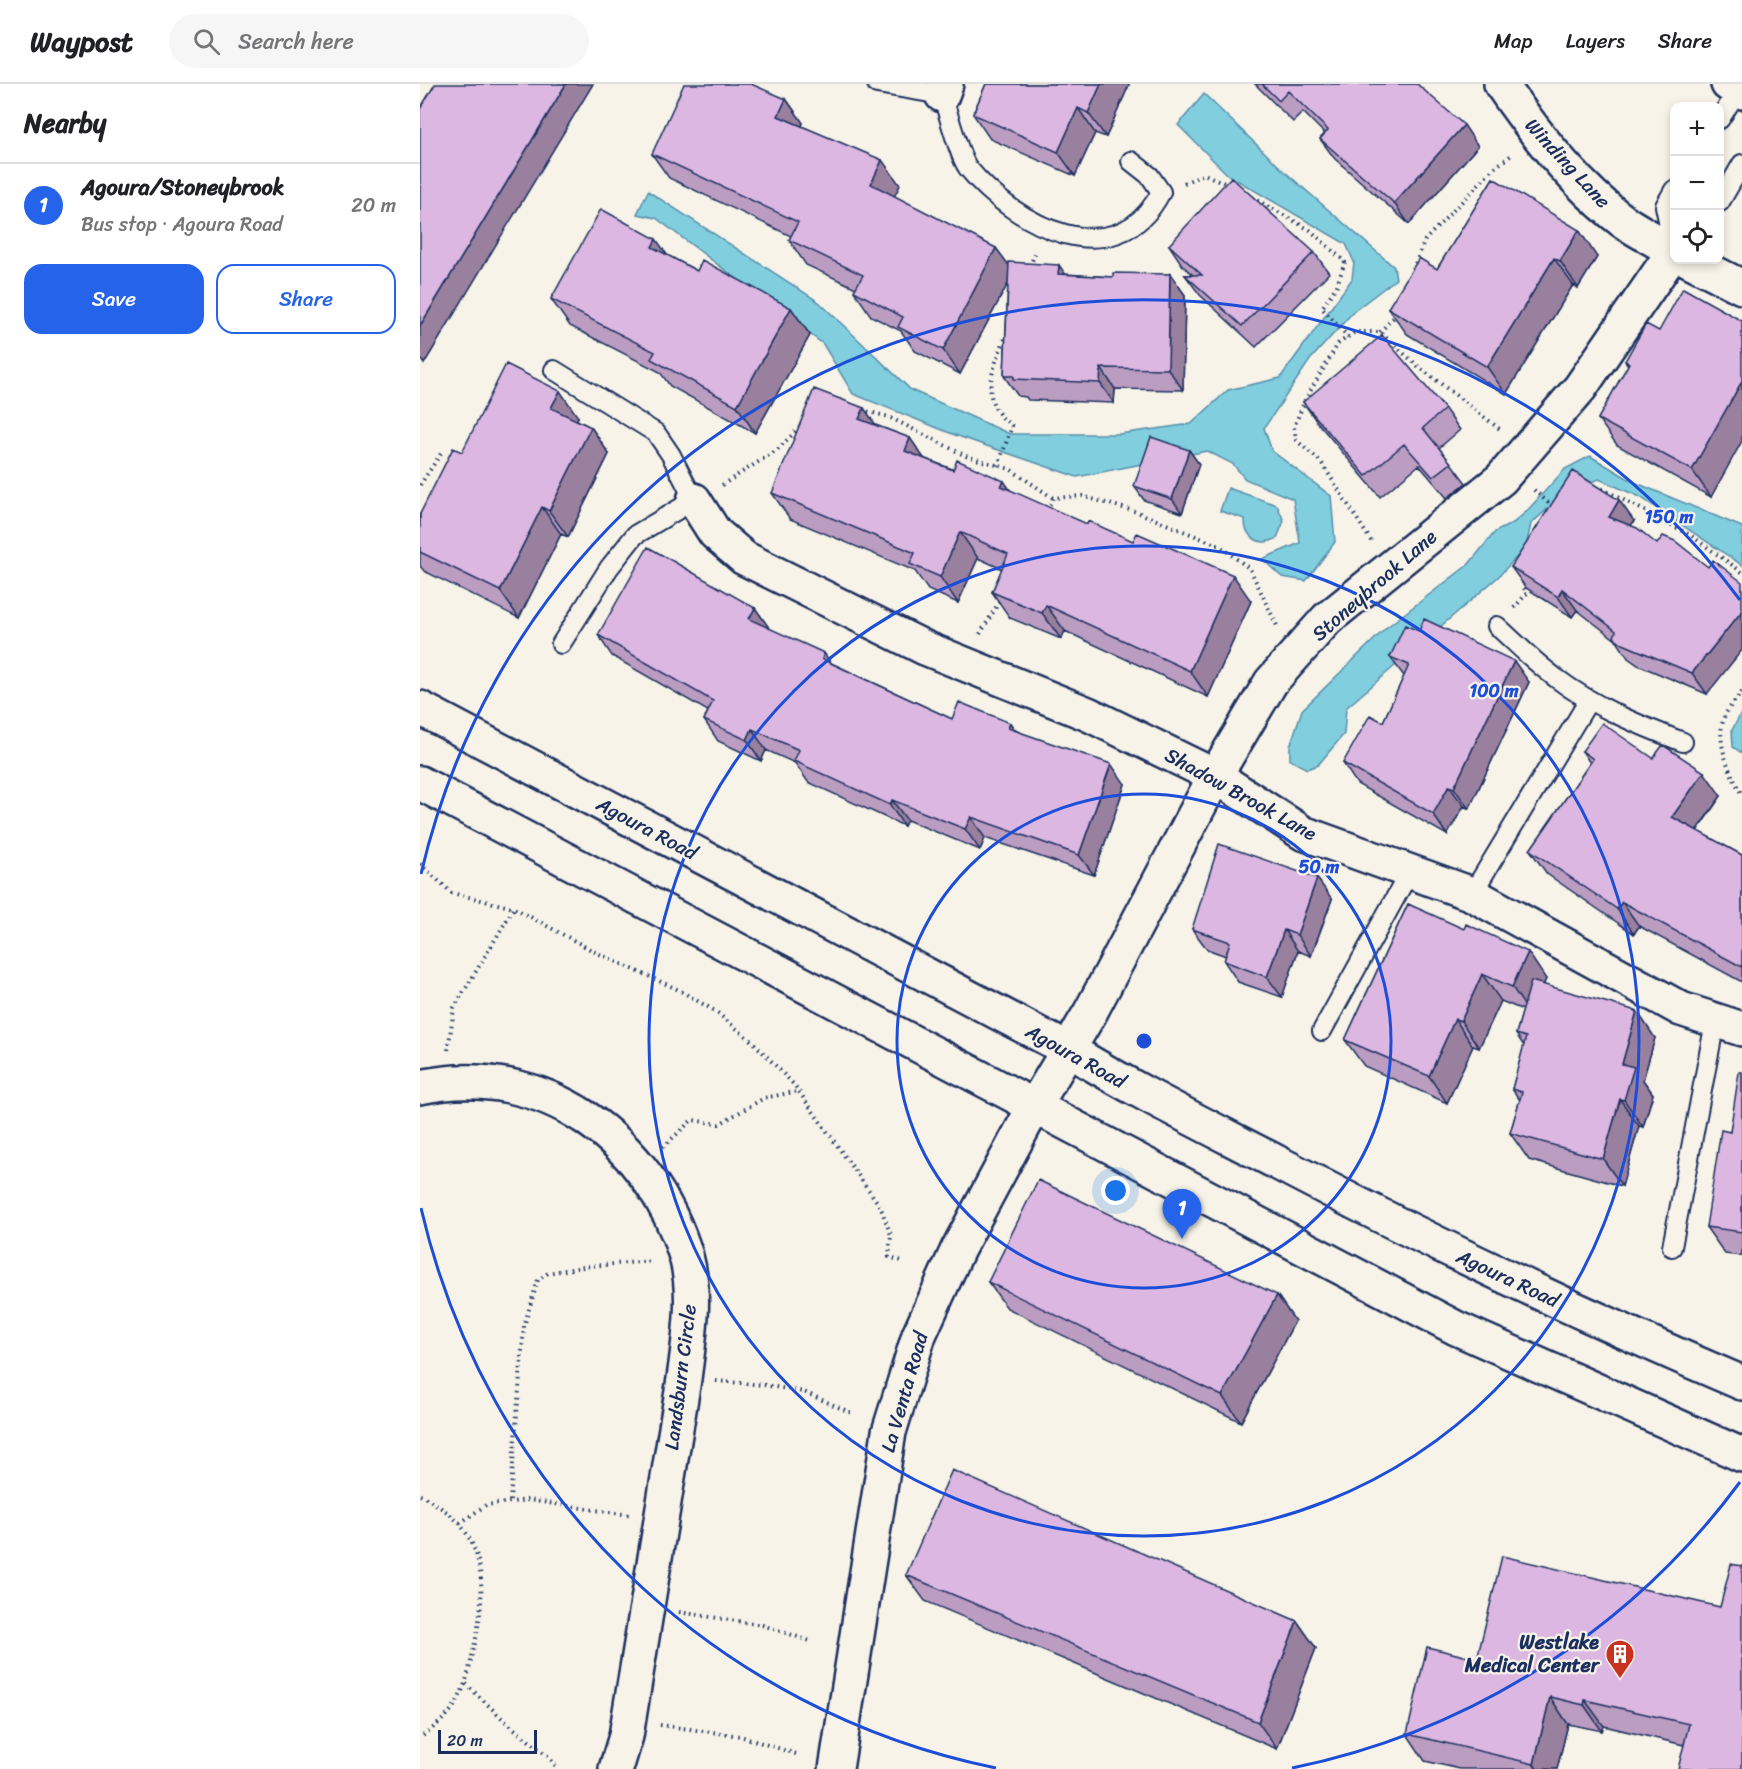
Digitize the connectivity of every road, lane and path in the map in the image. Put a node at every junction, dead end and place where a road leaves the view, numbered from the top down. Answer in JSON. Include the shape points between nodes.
{"nodes":[{"id":1,"x":877,"y":84,"type":"edge"},
{"id":2,"x":1501,"y":84,"type":"edge"},
{"id":3,"x":1736,"y":89,"type":"edge"},
{"id":4,"x":944,"y":90,"type":"edge"},
{"id":5,"x":1724,"y":110,"type":"edge"},
{"id":6,"x":1539,"y":135,"type":"junction"},
{"id":7,"x":1131,"y":160,"type":"dead end"},
{"id":8,"x":1742,"y":164,"type":"edge"},
{"id":9,"x":1233,"y":187,"type":"edge"},
{"id":10,"x":1243,"y":191,"type":"edge"},
{"id":11,"x":1161,"y":192,"type":"junction"},
{"id":12,"x":1724,"y":194,"type":"edge"},
{"id":13,"x":1670,"y":197,"type":"edge"},
{"id":14,"x":1670,"y":224,"type":"edge"},
{"id":15,"x":1044,"y":227,"type":"junction"},
{"id":16,"x":1670,"y":248,"type":"edge"},
{"id":17,"x":1670,"y":264,"type":"edge"},
{"id":18,"x":1699,"y":264,"type":"edge"},
{"id":19,"x":1028,"y":272,"type":"edge"},
{"id":20,"x":1412,"y":274,"type":"edge"},
{"id":21,"x":1742,"y":287,"type":"edge"},
{"id":22,"x":1400,"y":307,"type":"edge"},
{"id":23,"x":1009,"y":327,"type":"edge"},
{"id":24,"x":1380,"y":332,"type":"junction"},
{"id":25,"x":1348,"y":337,"type":"junction"},
{"id":26,"x":554,"y":370,"type":"dead end"},
{"id":27,"x":851,"y":408,"type":"edge"},
{"id":28,"x":806,"y":421,"type":"edge"},
{"id":29,"x":1526,"y":450,"type":"junction"},
{"id":30,"x":442,"y":452,"type":"dead end"},
{"id":31,"x":998,"y":466,"type":"junction"},
{"id":32,"x":420,"y":485,"type":"edge"},
{"id":33,"x":1591,"y":489,"type":"edge"},
{"id":34,"x":1535,"y":490,"type":"dead end"},
{"id":35,"x":1053,"y":498,"type":"junction"},
{"id":36,"x":694,"y":500,"type":"junction"},
{"id":37,"x":1554,"y":514,"type":"edge"},
{"id":38,"x":1043,"y":518,"type":"edge"},
{"id":39,"x":1388,"y":570,"type":"junction"},
{"id":40,"x":1742,"y":572,"type":"edge"},
{"id":41,"x":1528,"y":576,"type":"edge"},
{"id":42,"x":1002,"y":597,"type":"edge"},
{"id":43,"x":1497,"y":626,"type":"joint"},
{"id":44,"x":561,"y":644,"type":"dead end"},
{"id":45,"x":1291,"y":660,"type":"junction"},
{"id":46,"x":963,"y":663,"type":"junction"},
{"id":47,"x":1742,"y":692,"type":"edge"},
{"id":48,"x":1589,"y":700,"type":"junction"},
{"id":49,"x":420,"y":708,"type":"edge"},
{"id":50,"x":1683,"y":742,"type":"dead end"},
{"id":51,"x":1215,"y":776,"type":"junction"},
{"id":52,"x":420,"y":783,"type":"edge"},
{"id":53,"x":1742,"y":795,"type":"edge"},
{"id":54,"x":420,"y":864,"type":"edge"},
{"id":55,"x":1410,"y":871,"type":"junction"},
{"id":56,"x":1472,"y":894,"type":"junction"},
{"id":57,"x":514,"y":908,"type":"junction"},
{"id":58,"x":1729,"y":1026,"type":"edge"},
{"id":59,"x":1322,"y":1031,"type":"dead end"},
{"id":60,"x":1069,"y":1050,"type":"junction"},
{"id":61,"x":1051,"y":1080,"type":"joint"},
{"id":62,"x":432,"y":1084,"type":"edge"},
{"id":63,"x":799,"y":1091,"type":"junction"},
{"id":64,"x":1034,"y":1107,"type":"junction"},
{"id":65,"x":641,"y":1168,"type":"junction"},
{"id":66,"x":1672,"y":1247,"type":"dead end"},
{"id":67,"x":686,"y":1257,"type":"junction"},
{"id":68,"x":904,"y":1262,"type":"dead end"},
{"id":69,"x":684,"y":1378,"type":"junction"},
{"id":70,"x":1742,"y":1383,"type":"edge"},
{"id":71,"x":854,"y":1414,"type":"dead end"},
{"id":72,"x":1742,"y":1455,"type":"edge"},
{"id":73,"x":420,"y":1495,"type":"edge"},
{"id":74,"x":510,"y":1501,"type":"junction"},
{"id":75,"x":660,"y":1520,"type":"junction"},
{"id":76,"x":460,"y":1523,"type":"junction"},
{"id":77,"x":647,"y":1607,"type":"junction"},
{"id":78,"x":813,"y":1642,"type":"dead end"},
{"id":79,"x":466,"y":1684,"type":"junction"},
{"id":80,"x":628,"y":1720,"type":"junction"},
{"id":81,"x":420,"y":1738,"type":"edge"},
{"id":82,"x":796,"y":1754,"type":"dead end"},
{"id":83,"x":558,"y":1769,"type":"edge"},
{"id":84,"x":616,"y":1769,"type":"edge"},
{"id":85,"x":836,"y":1769,"type":"edge"}],
"edges":[{"from":1,"to":4,"type":"lane"},
{"from":2,"to":6,"type":"street","name":"Winding Lane"},
{"from":3,"to":5,"type":"lane"},
{"from":4,"to":15,"type":"lane","via":[[967,167],[1011,209]]},
{"from":6,"to":16,"type":"street","name":"Winding Lane","via":[[1570,171],[1623,220]]},
{"from":6,"to":20,"type":"path","via":[[1494,168],[1425,240]]},
{"from":7,"to":11,"type":"lane"},
{"from":8,"to":12,"type":"lane"},
{"from":9,"to":11,"type":"path","via":[[1204,174]]},
{"from":10,"to":25,"type":"path","via":[[1310,230],[1345,262],[1337,285],[1322,308]]},
{"from":11,"to":15,"type":"lane","via":[[1154,206],[1136,224],[1101,239],[1067,236]]},
{"from":13,"to":14,"type":"lane","via":[[1665,206]]},
{"from":15,"to":19,"type":"path"},
{"from":17,"to":29,"type":"street","name":"Stoneybrook Lane","via":[[1580,388]]},
{"from":18,"to":21,"type":"street","name":"Winding Lane"},
{"from":22,"to":24,"type":"path"},
{"from":23,"to":31,"type":"path","via":[[989,384],[991,402],[1000,417],[1012,426]]},
{"from":24,"to":25,"type":"path","via":[[1355,332]]},
{"from":24,"to":29,"type":"path"},
{"from":25,"to":39,"type":"path","via":[[1338,344],[1305,400],[1294,427],[1296,440],[1322,462]]},
{"from":26,"to":36,"type":"lane","via":[[656,433]]},
{"from":27,"to":31,"type":"path","via":[[889,417],[966,456]]},
{"from":28,"to":36,"type":"path","via":[[744,474]]},
{"from":29,"to":39,"type":"street","name":"Stoneybrook Lane","via":[[1501,479]]},
{"from":30,"to":32,"type":"path"},
{"from":31,"to":35,"type":"path","via":[[1030,481]]},
{"from":33,"to":40,"type":"path","via":[[1601,488],[1690,535]]},
{"from":34,"to":37,"type":"path","via":[[1556,509]]},
{"from":35,"to":38,"type":"path"},
{"from":35,"to":45,"type":"path","via":[[1082,496],[1137,512],[1220,546],[1250,569]]},
{"from":36,"to":44,"type":"lane","via":[[635,535]]},
{"from":36,"to":46,"type":"street","name":"Shadow Brook Lane","via":[[715,532],[744,558]]},
{"from":39,"to":45,"type":"street","name":"Stoneybrook Lane","via":[[1327,619]]},
{"from":41,"to":43,"type":"path","via":[[1522,585],[1527,593]]},
{"from":42,"to":46,"type":"path"},
{"from":43,"to":48,"type":"lane","via":[[1556,678]]},
{"from":45,"to":51,"type":"street","name":"Stoneybrook Lane","via":[[1271,682]]},
{"from":46,"to":51,"type":"street","name":"Shadow Brook Lane","via":[[1088,714]]},
{"from":47,"to":53,"type":"path","via":[[1725,715],[1722,747],[1727,770]]},
{"from":48,"to":50,"type":"lane"},
{"from":48,"to":56,"type":"lane"},
{"from":49,"to":60,"type":"street","name":"Agoura Road"},
{"from":51,"to":55,"type":"street","name":"Shadow Brook Lane","via":[[1303,833]]},
{"from":51,"to":60,"type":"street","name":"Stoneybrook Lane"},
{"from":52,"to":64,"type":"street"},
{"from":54,"to":57,"type":"path","via":[[452,893]]},
{"from":55,"to":56,"type":"street","name":"Shadow Brook Lane"},
{"from":55,"to":59,"type":"lane"},
{"from":56,"to":58,"type":"street","name":"Shadow Brook Lane","via":[[1681,1009]]},
{"from":57,"to":62,"type":"path","via":[[454,1008]]},
{"from":57,"to":63,"type":"path","via":[[715,1011],[754,1043]]},
{"from":58,"to":66,"type":"lane"},
{"from":60,"to":61,"type":"street","name":"Stoneybrook Lane"},
{"from":60,"to":70,"type":"street","name":"Agoura Road","via":[[1118,1080],[1401,1228],[1599,1322]]},
{"from":61,"to":64,"type":"street","name":"La Venta Road"},
{"from":62,"to":65,"type":"street","name":"Landsburn Circle","via":[[482,1081],[561,1101],[609,1135]]},
{"from":63,"to":65,"type":"path","via":[[764,1098],[719,1124],[692,1120]]},
{"from":63,"to":68,"type":"path","via":[[880,1206],[891,1235],[890,1257]]},
{"from":64,"to":72,"type":"street","via":[[1456,1328]]},
{"from":64,"to":85,"type":"street","name":"La Venta Road","via":[[958,1248],[919,1335],[900,1392],[889,1432]]},
{"from":65,"to":67,"type":"street","name":"Landsburn Circle","via":[[660,1196]]},
{"from":67,"to":69,"type":"street","name":"Landsburn Circle","via":[[690,1326]]},
{"from":67,"to":74,"type":"path","via":[[589,1266],[548,1273],[538,1280],[524,1326]]},
{"from":69,"to":71,"type":"path","via":[[764,1384],[804,1392]]},
{"from":69,"to":75,"type":"street","name":"Landsburn Circle"},
{"from":73,"to":76,"type":"path"},
{"from":74,"to":75,"type":"path","via":[[528,1500]]},
{"from":74,"to":76,"type":"path","via":[[486,1505]]},
{"from":75,"to":77,"type":"street","name":"Landsburn Circle"},
{"from":76,"to":79,"type":"path","via":[[475,1549],[483,1580],[481,1613]]},
{"from":77,"to":78,"type":"path","via":[[762,1625]]},
{"from":77,"to":80,"type":"street","name":"Landsburn Circle"},
{"from":79,"to":81,"type":"path","via":[[449,1714]]},
{"from":79,"to":83,"type":"path"},
{"from":80,"to":82,"type":"path","via":[[740,1736]]},
{"from":80,"to":84,"type":"street","name":"Landsburn Circle"}]}
